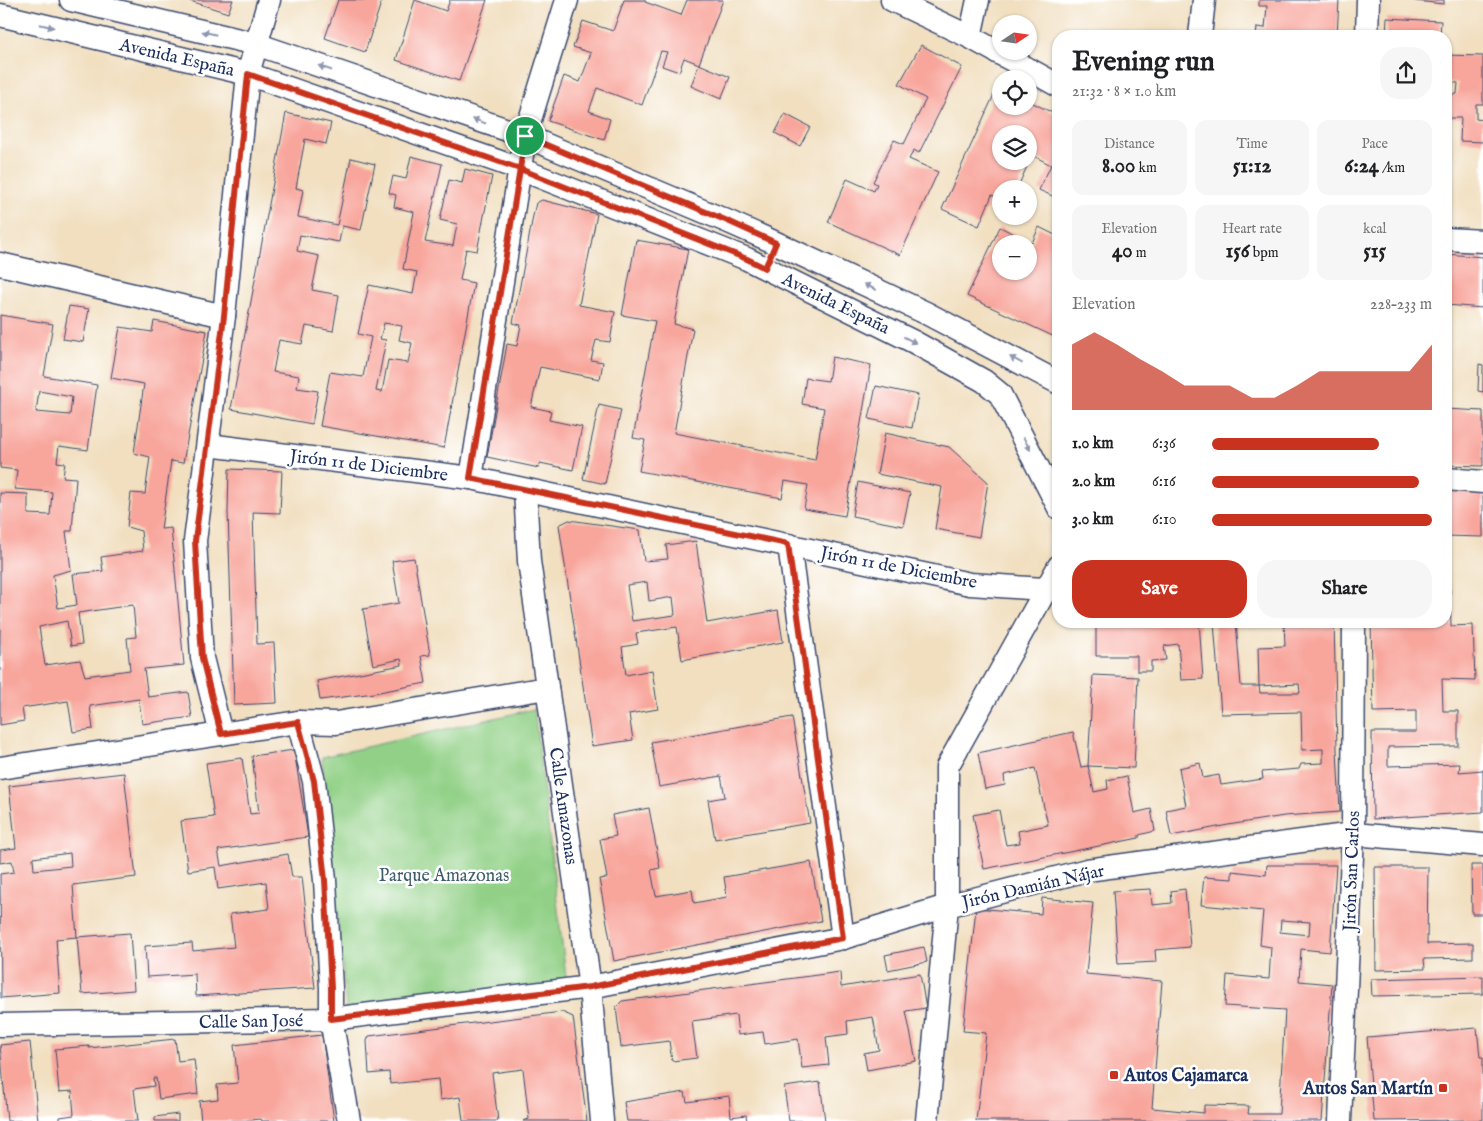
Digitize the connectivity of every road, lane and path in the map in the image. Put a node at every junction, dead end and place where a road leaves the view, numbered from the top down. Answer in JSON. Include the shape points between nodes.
{"nodes":[{"id":1,"x":71,"y":0,"type":"edge"},
{"id":2,"x":269,"y":0,"type":"edge"},
{"id":3,"x":567,"y":0,"type":"edge"},
{"id":4,"x":892,"y":0,"type":"edge"},
{"id":5,"x":978,"y":0,"type":"edge"},
{"id":6,"x":1204,"y":0,"type":"edge"},
{"id":7,"x":1368,"y":0,"type":"edge"},
{"id":8,"x":0,"y":15,"type":"edge"},
{"id":9,"x":1201,"y":30,"type":"edge"},
{"id":10,"x":1367,"y":30,"type":"edge"},
{"id":11,"x":970,"y":37,"type":"junction"},
{"id":12,"x":256,"y":44,"type":"junction"},
{"id":13,"x":248,"y":74,"type":"junction"},
{"id":14,"x":1052,"y":82,"type":"edge"},
{"id":15,"x":525,"y":136,"type":"junction"},
{"id":16,"x":520,"y":169,"type":"junction"},
{"id":17,"x":1452,"y":239,"type":"edge"},
{"id":18,"x":1483,"y":241,"type":"edge"},
{"id":19,"x":776,"y":243,"type":"junction"},
{"id":20,"x":3,"y":267,"type":"edge"},
{"id":21,"x":765,"y":268,"type":"junction"},
{"id":22,"x":224,"y":316,"type":"junction"},
{"id":23,"x":1052,"y":379,"type":"edge"},
{"id":24,"x":208,"y":445,"type":"junction"},
{"id":25,"x":470,"y":478,"type":"junction"},
{"id":26,"x":1452,"y":479,"type":"edge"},
{"id":27,"x":1483,"y":482,"type":"edge"},
{"id":28,"x":524,"y":490,"type":"junction"},
{"id":29,"x":1052,"y":494,"type":"edge"},
{"id":30,"x":788,"y":544,"type":"junction"},
{"id":31,"x":1052,"y":589,"type":"edge"},
{"id":32,"x":1354,"y":628,"type":"edge"},
{"id":33,"x":547,"y":688,"type":"junction"},
{"id":34,"x":298,"y":722,"type":"junction"},
{"id":35,"x":221,"y":734,"type":"junction"},
{"id":36,"x":0,"y":768,"type":"edge"},
{"id":37,"x":1353,"y":834,"type":"junction"},
{"id":38,"x":1483,"y":845,"type":"edge"},
{"id":39,"x":947,"y":906,"type":"junction"},
{"id":40,"x":843,"y":938,"type":"junction"},
{"id":41,"x":590,"y":987,"type":"junction"},
{"id":42,"x":331,"y":1019,"type":"junction"},
{"id":43,"x":0,"y":1025,"type":"edge"},
{"id":44,"x":349,"y":1121,"type":"edge"},
{"id":45,"x":602,"y":1121,"type":"edge"},
{"id":46,"x":926,"y":1121,"type":"edge"},
{"id":47,"x":1340,"y":1121,"type":"edge"}],
"edges":[{"from":12,"to":1,"type":"street","name":"Avenida España","one_way":true},
{"from":2,"to":12,"type":"street"},
{"from":3,"to":15,"type":"street"},
{"from":4,"to":11,"type":"street"},
{"from":5,"to":11,"type":"street"},
{"from":6,"to":9,"type":"street"},
{"from":7,"to":10,"type":"street"},
{"from":8,"to":13,"type":"street","name":"Avenida España","one_way":true},
{"from":11,"to":14,"type":"street"},
{"from":12,"to":13,"type":"street"},
{"from":15,"to":12,"type":"street","name":"Avenida España","one_way":true},
{"from":13,"to":16,"type":"street","name":"Avenida España"},
{"from":13,"to":22,"type":"street"},
{"from":15,"to":16,"type":"street"},
{"from":15,"to":19,"type":"street","name":"Avenida España"},
{"from":16,"to":21,"type":"street","name":"Avenida España"},
{"from":16,"to":25,"type":"street"},
{"from":17,"to":18,"type":"street"},
{"from":19,"to":21,"type":"street"},
{"from":23,"to":19,"type":"street","name":"Avenida España","one_way":true,"via":[[926,313]]},
{"from":20,"to":22,"type":"street"},
{"from":21,"to":29,"type":"street","name":"Avenida España","one_way":true,"via":[[914,342],[984,381],[1000,394]]},
{"from":22,"to":24,"type":"street"},
{"from":24,"to":25,"type":"street","name":"Jirón 11 de Diciembre"},
{"from":24,"to":35,"type":"street","via":[[195,541],[202,658]]},
{"from":25,"to":28,"type":"street","name":"Jirón 11 de Diciembre"},
{"from":26,"to":27,"type":"street"},
{"from":28,"to":30,"type":"street","name":"Jirón 11 de Diciembre"},
{"from":28,"to":33,"type":"street","name":"Calle Amazonas","via":[[529,561]]},
{"from":30,"to":31,"type":"street","name":"Jirón 11 de Diciembre","via":[[970,584]]},
{"from":30,"to":40,"type":"street"},
{"from":31,"to":39,"type":"street","via":[[947,767]]},
{"from":32,"to":37,"type":"street","name":"Jirón San Carlos"},
{"from":33,"to":34,"type":"street","via":[[336,723]]},
{"from":33,"to":41,"type":"street","name":"Calle Amazonas"},
{"from":34,"to":35,"type":"street"},
{"from":34,"to":42,"type":"street","via":[[314,781],[325,880]]},
{"from":35,"to":36,"type":"street"},
{"from":37,"to":38,"type":"street","name":"Jirón Damián Nájar"},
{"from":37,"to":39,"type":"street","name":"Jirón Damián Nájar","via":[[1087,870]]},
{"from":37,"to":47,"type":"street","name":"Jirón San Carlos"},
{"from":39,"to":40,"type":"street","name":"Jirón Damián Nájar"},
{"from":39,"to":46,"type":"street"},
{"from":40,"to":41,"type":"street","name":"Jirón Damián Nájar"},
{"from":41,"to":42,"type":"street","name":"Calle San José"},
{"from":41,"to":45,"type":"street","name":"Calle Amazonas"},
{"from":42,"to":43,"type":"street","name":"Calle San José"},
{"from":42,"to":44,"type":"street"}]}
